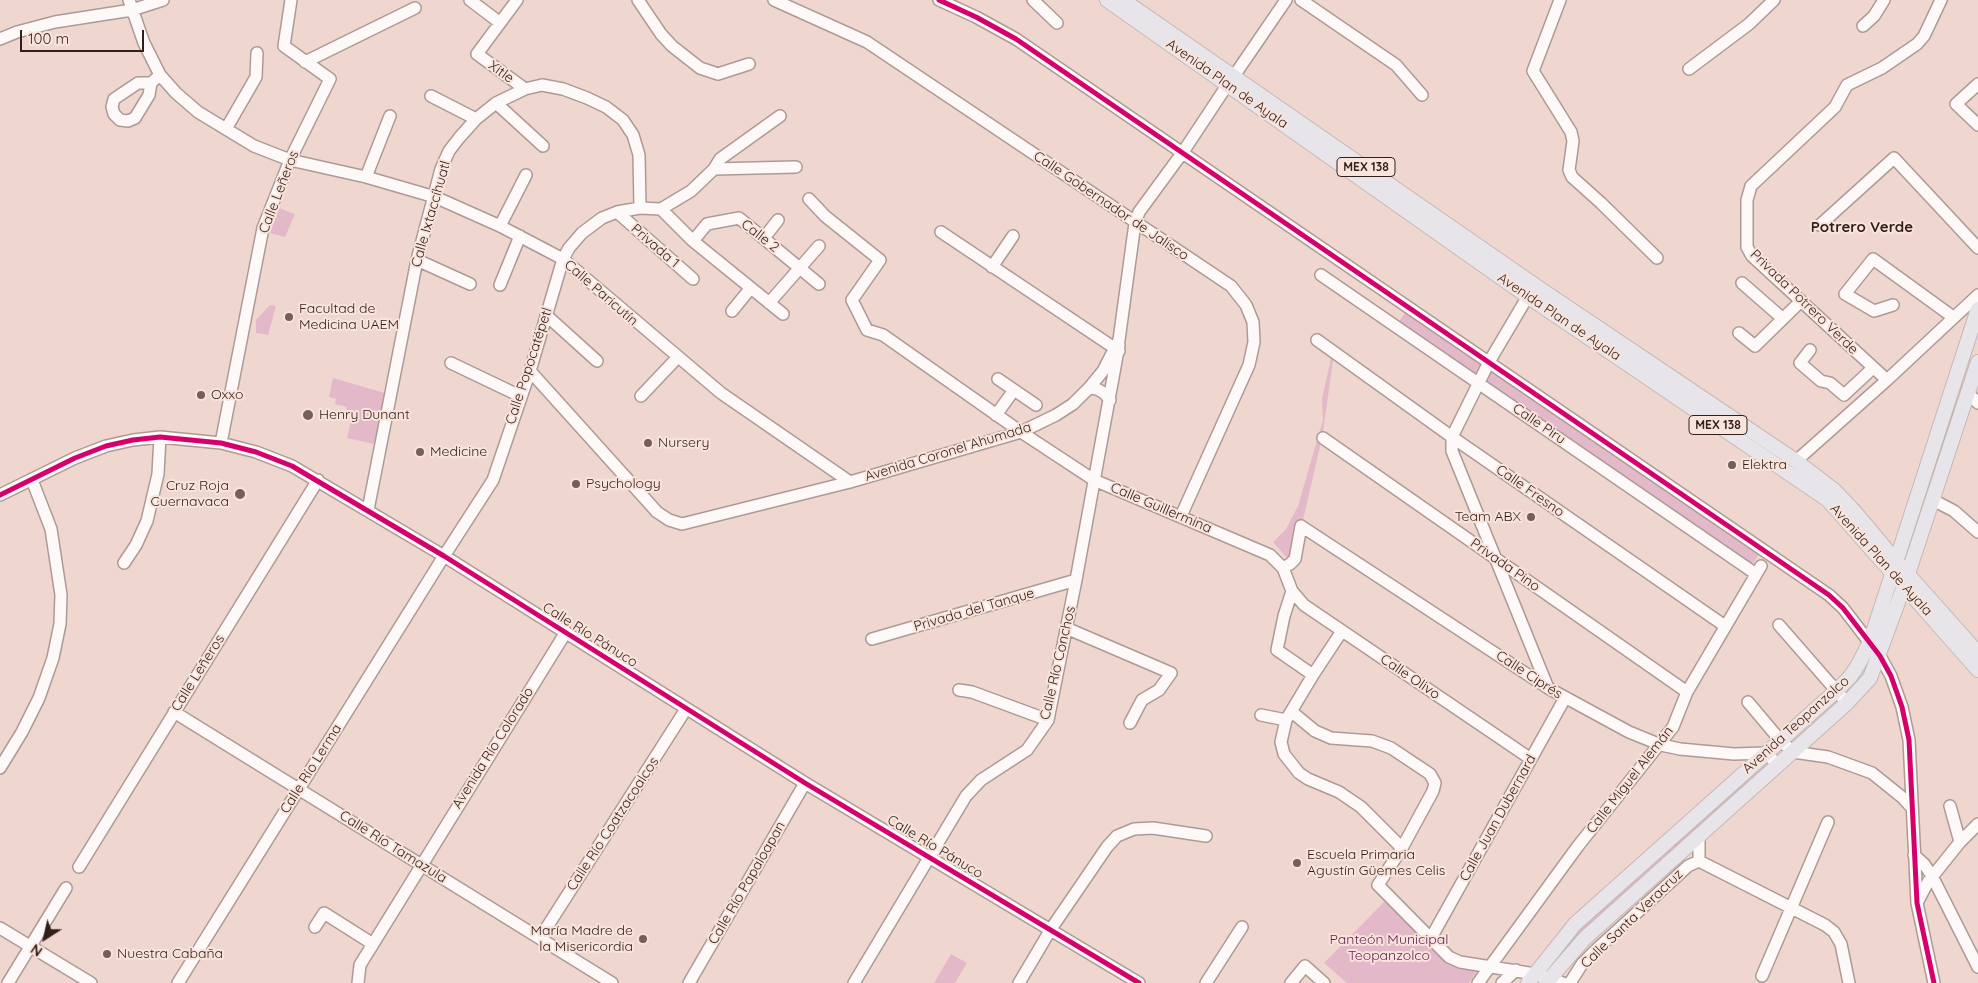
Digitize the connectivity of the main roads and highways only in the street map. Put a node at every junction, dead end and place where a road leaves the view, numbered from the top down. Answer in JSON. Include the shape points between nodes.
{"nodes":[{"id":1,"x":1107,"y":0,"type":"edge"},
{"id":2,"x":1123,"y":0,"type":"edge"},
{"id":3,"x":1231,"y":80,"type":"junction"},
{"id":4,"x":1532,"y":291,"type":"junction"},
{"id":5,"x":1978,"y":309,"type":"edge"},
{"id":6,"x":1978,"y":362,"type":"edge"},
{"id":7,"x":1936,"y":437,"type":"junction"},
{"id":8,"x":1951,"y":441,"type":"junction"},
{"id":9,"x":1894,"y":567,"type":"junction"},
{"id":10,"x":1906,"y":580,"type":"junction"},
{"id":11,"x":1923,"y":607,"type":"junction"},
{"id":12,"x":1894,"y":613,"type":"junction"},
{"id":13,"x":1978,"y":653,"type":"edge"},
{"id":14,"x":1978,"y":670,"type":"edge"},
{"id":15,"x":1531,"y":978,"type":"edge"},
{"id":16,"x":1548,"y":981,"type":"edge"}],
"edges":[{"from":1,"to":3,"type":"main road","name":"Avenida Plan de Ayala","number":"MEX 138"},
{"from":2,"to":3,"type":"main road","name":"Avenida Plan de Ayala","number":"MEX 138"},
{"from":3,"to":4,"type":"main road","name":"Avenida Plan de Ayala","number":"MEX 138"},
{"from":4,"to":9,"type":"main road","name":"Avenida Plan de Ayala","number":"MEX 138","via":[[1828,500]]},
{"from":4,"to":9,"type":"main road","name":"Avenida Plan de Ayala","number":"MEX 138","via":[[1796,461],[1841,497]]},
{"from":5,"to":7,"type":"main road","name":"Avenida Teopanzolco"},
{"from":6,"to":8,"type":"main road","name":"Avenida Teopanzolco"},
{"from":7,"to":8,"type":"main road"},
{"from":7,"to":9,"type":"main road","name":"Avenida Teopanzolco"},
{"from":8,"to":10,"type":"main road","name":"Avenida Teopanzolco"},
{"from":9,"to":10,"type":"main road","name":"Avenida Plan de Ayala","number":"MEX 138"},
{"from":9,"to":15,"type":"main road","name":"Avenida Teopanzolco","via":[[1870,642],[1854,671],[1836,691],[1575,924]]},
{"from":10,"to":11,"type":"main road","name":"Avenida Plan de Ayala","number":"MEX 138"},
{"from":10,"to":12,"type":"main road","name":"Avenida Teopanzolco"},
{"from":10,"to":13,"type":"main road","name":"Avenida Plan de Ayala","number":"MEX 138"},
{"from":11,"to":12,"type":"main road"},
{"from":11,"to":14,"type":"main road","name":"Avenida Plan de Ayala","number":"MEX 138"},
{"from":12,"to":16,"type":"main road","name":"Avenida Teopanzolco","via":[[1870,678],[1847,703],[1585,938]]}]}
